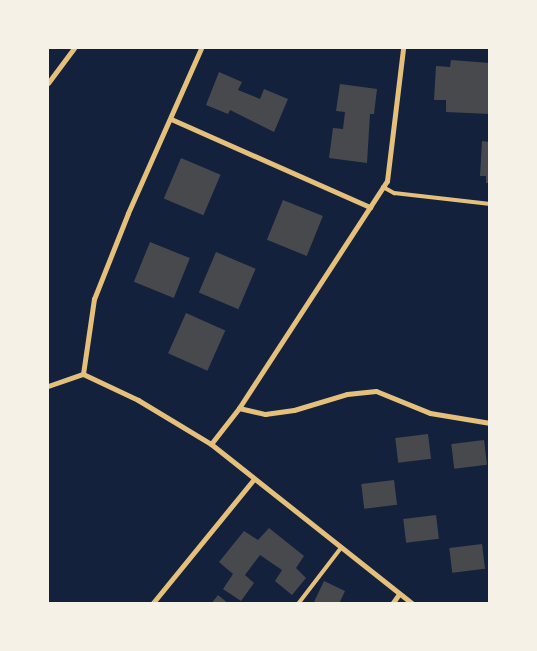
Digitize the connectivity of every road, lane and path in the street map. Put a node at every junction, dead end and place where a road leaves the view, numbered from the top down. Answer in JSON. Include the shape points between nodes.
{"nodes":[{"id":1,"x":74,"y":48,"type":"edge"},
{"id":2,"x":201,"y":48,"type":"edge"},
{"id":3,"x":403,"y":48,"type":"edge"},
{"id":4,"x":48,"y":83,"type":"edge"},
{"id":5,"x":171,"y":119,"type":"junction"},
{"id":6,"x":383,"y":187,"type":"junction"},
{"id":7,"x":490,"y":204,"type":"edge"},
{"id":8,"x":370,"y":206,"type":"junction"},
{"id":9,"x":82,"y":374,"type":"junction"},
{"id":10,"x":48,"y":386,"type":"edge"},
{"id":11,"x":239,"y":408,"type":"junction"},
{"id":12,"x":490,"y":423,"type":"edge"},
{"id":13,"x":211,"y":444,"type":"junction"},
{"id":14,"x":253,"y":480,"type":"junction"},
{"id":15,"x":340,"y":549,"type":"junction"},
{"id":16,"x":399,"y":594,"type":"junction"},
{"id":17,"x":152,"y":604,"type":"edge"},
{"id":18,"x":298,"y":604,"type":"edge"},
{"id":19,"x":392,"y":604,"type":"edge"},
{"id":20,"x":413,"y":604,"type":"edge"}],
"edges":[{"from":1,"to":4,"type":"street"},
{"from":2,"to":5,"type":"street"},
{"from":3,"to":6,"type":"street","via":[[387,181]]},
{"from":5,"to":8,"type":"street"},
{"from":5,"to":9,"type":"street","via":[[128,213],[94,299]]},
{"from":6,"to":7,"type":"lane","via":[[394,193]]},
{"from":6,"to":8,"type":"street"},
{"from":8,"to":11,"type":"street"},
{"from":9,"to":10,"type":"street"},
{"from":9,"to":13,"type":"street","via":[[138,400]]},
{"from":11,"to":12,"type":"street","via":[[265,414],[294,410],[347,394],[376,391],[430,413]]},
{"from":11,"to":13,"type":"street"},
{"from":13,"to":14,"type":"street"},
{"from":14,"to":15,"type":"street"},
{"from":14,"to":17,"type":"street"},
{"from":15,"to":16,"type":"street"},
{"from":15,"to":18,"type":"lane"},
{"from":16,"to":19,"type":"street"},
{"from":16,"to":20,"type":"street"}]}
